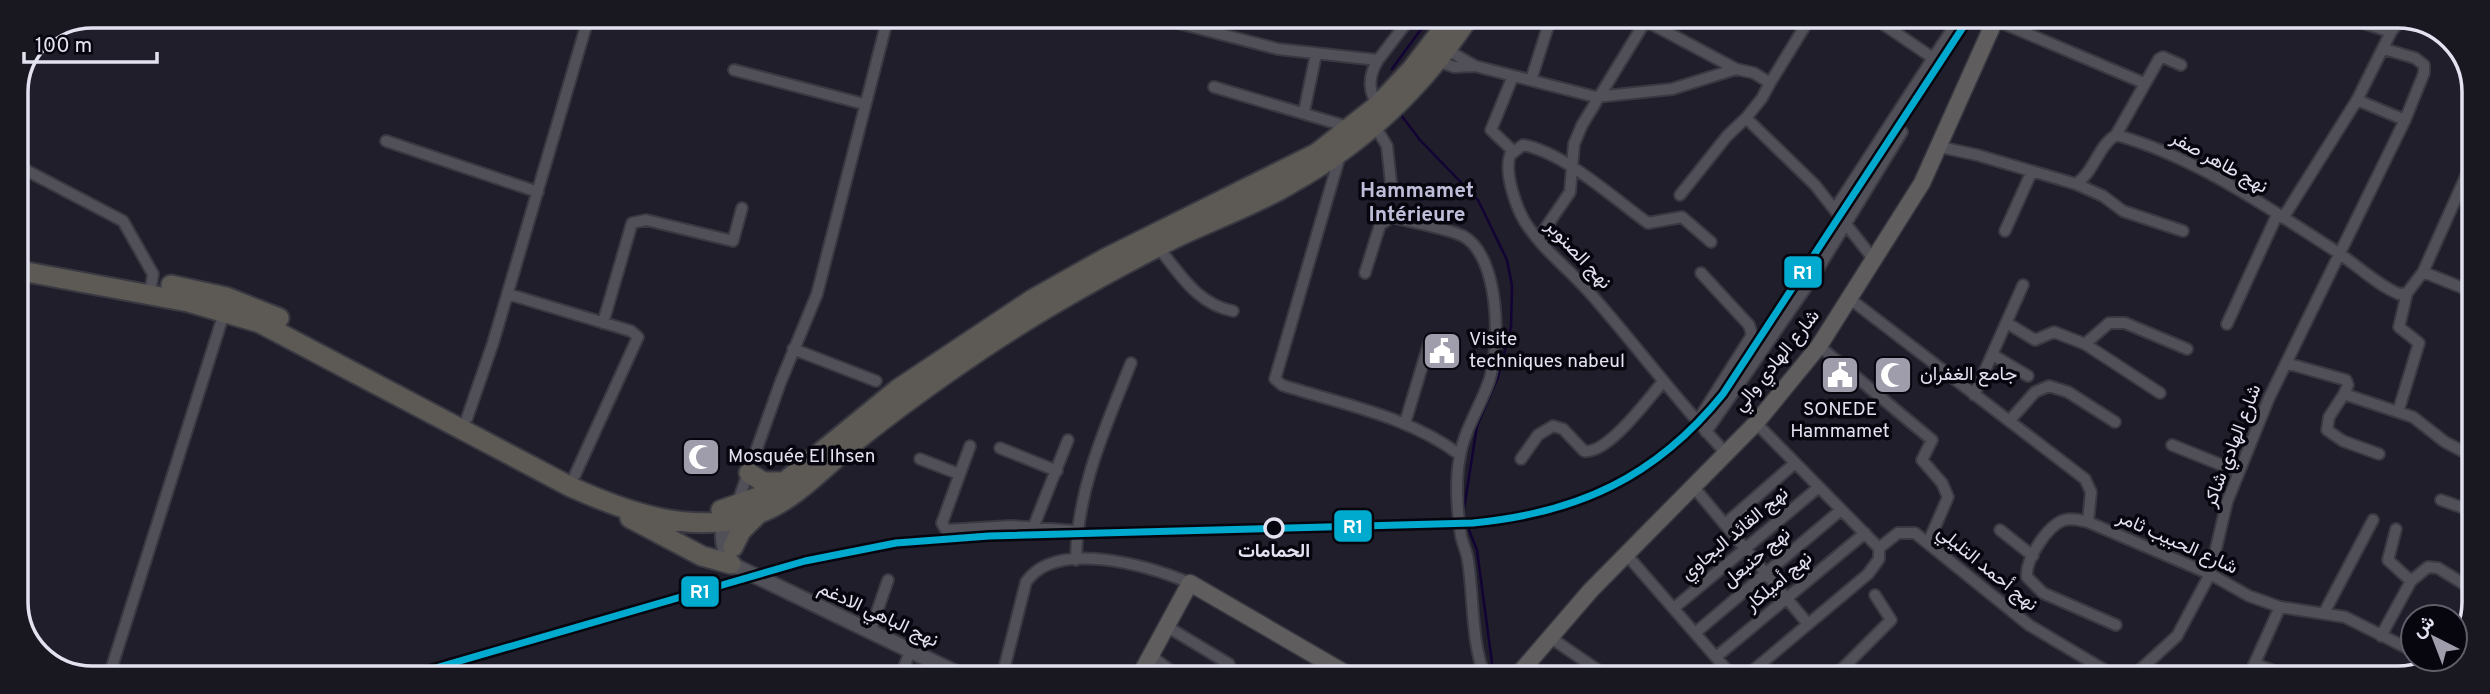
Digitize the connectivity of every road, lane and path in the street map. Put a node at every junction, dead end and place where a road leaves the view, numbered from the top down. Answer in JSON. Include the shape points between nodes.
{"nodes":[{"id":1,"x":586,"y":28,"type":"edge"},
{"id":2,"x":885,"y":28,"type":"edge"},
{"id":3,"x":1211,"y":28,"type":"edge"},
{"id":4,"x":1403,"y":28,"type":"edge"},
{"id":5,"x":1447,"y":28,"type":"edge"},
{"id":6,"x":1459,"y":28,"type":"edge"},
{"id":7,"x":1548,"y":28,"type":"edge"},
{"id":8,"x":1641,"y":28,"type":"edge"},
{"id":9,"x":1663,"y":28,"type":"edge"},
{"id":10,"x":1804,"y":28,"type":"edge"},
{"id":11,"x":1889,"y":28,"type":"edge"},
{"id":12,"x":1953,"y":28,"type":"edge"},
{"id":13,"x":1991,"y":28,"type":"edge"},
{"id":14,"x":2016,"y":28,"type":"edge"},
{"id":15,"x":2379,"y":28,"type":"edge"},
{"id":16,"x":2394,"y":28,"type":"edge"},
{"id":17,"x":2391,"y":32,"type":"junction"},
{"id":18,"x":2384,"y":49,"type":"junction"},
{"id":19,"x":1436,"y":52,"type":"junction"},
{"id":20,"x":1316,"y":54,"type":"junction"},
{"id":21,"x":1933,"y":58,"type":"junction"},
{"id":22,"x":1378,"y":60,"type":"junction"},
{"id":23,"x":2181,"y":65,"type":"dead end"},
{"id":24,"x":1736,"y":69,"type":"junction"},
{"id":25,"x":734,"y":70,"type":"dead end"},
{"id":26,"x":1513,"y":75,"type":"junction"},
{"id":27,"x":1371,"y":79,"type":"junction"},
{"id":28,"x":1531,"y":80,"type":"junction"},
{"id":29,"x":1770,"y":83,"type":"junction"},
{"id":30,"x":2144,"y":83,"type":"junction"},
{"id":31,"x":1214,"y":87,"type":"dead end"},
{"id":32,"x":1596,"y":97,"type":"junction"},
{"id":33,"x":2357,"y":100,"type":"junction"},
{"id":34,"x":864,"y":104,"type":"junction"},
{"id":35,"x":1386,"y":108,"type":"junction"},
{"id":36,"x":1304,"y":112,"type":"junction"},
{"id":37,"x":1746,"y":118,"type":"junction"},
{"id":38,"x":2405,"y":120,"type":"junction"},
{"id":39,"x":1352,"y":128,"type":"junction"},
{"id":40,"x":1902,"y":132,"type":"dead end"},
{"id":41,"x":2116,"y":135,"type":"junction"},
{"id":42,"x":386,"y":141,"type":"dead end"},
{"id":43,"x":1940,"y":147,"type":"junction"},
{"id":44,"x":1513,"y":150,"type":"junction"},
{"id":45,"x":1341,"y":152,"type":"junction"},
{"id":46,"x":1574,"y":170,"type":"junction"},
{"id":47,"x":28,"y":171,"type":"edge"},
{"id":48,"x":2032,"y":171,"type":"junction"},
{"id":49,"x":1391,"y":183,"type":"dead end"},
{"id":50,"x":2076,"y":184,"type":"junction"},
{"id":51,"x":2462,"y":186,"type":"edge"},
{"id":52,"x":538,"y":192,"type":"junction"},
{"id":53,"x":1680,"y":195,"type":"dead end"},
{"id":54,"x":742,"y":208,"type":"dead end"},
{"id":55,"x":1835,"y":209,"type":"junction"},
{"id":56,"x":2280,"y":217,"type":"junction"},
{"id":57,"x":1845,"y":223,"type":"junction"},
{"id":58,"x":2005,"y":231,"type":"dead end"},
{"id":59,"x":2183,"y":231,"type":"dead end"},
{"id":60,"x":1538,"y":240,"type":"junction"},
{"id":61,"x":1711,"y":242,"type":"dead end"},
{"id":62,"x":1158,"y":247,"type":"junction"},
{"id":63,"x":2340,"y":254,"type":"junction"},
{"id":64,"x":28,"y":260,"type":"edge"},
{"id":65,"x":1875,"y":261,"type":"junction"},
{"id":66,"x":28,"y":272,"type":"edge"},
{"id":67,"x":2423,"y":272,"type":"junction"},
{"id":68,"x":1365,"y":273,"type":"dead end"},
{"id":69,"x":1701,"y":273,"type":"dead end"},
{"id":70,"x":2023,"y":285,"type":"dead end"},
{"id":71,"x":151,"y":288,"type":"junction"},
{"id":72,"x":2462,"y":288,"type":"edge"},
{"id":73,"x":2407,"y":293,"type":"junction"},
{"id":74,"x":508,"y":294,"type":"junction"},
{"id":75,"x":1850,"y":299,"type":"junction"},
{"id":76,"x":225,"y":310,"type":"junction"},
{"id":77,"x":1233,"y":311,"type":"dead end"},
{"id":78,"x":603,"y":323,"type":"junction"},
{"id":79,"x":2007,"y":323,"type":"junction"},
{"id":80,"x":2227,"y":324,"type":"dead end"},
{"id":81,"x":1430,"y":340,"type":"dead end"},
{"id":82,"x":2085,"y":344,"type":"junction"},
{"id":83,"x":1819,"y":346,"type":"junction"},
{"id":84,"x":793,"y":349,"type":"junction"},
{"id":85,"x":2187,"y":349,"type":"dead end"},
{"id":86,"x":1993,"y":355,"type":"junction"},
{"id":87,"x":1131,"y":363,"type":"dead end"},
{"id":88,"x":2286,"y":363,"type":"junction"},
{"id":89,"x":2028,"y":376,"type":"dead end"},
{"id":90,"x":876,"y":381,"type":"dead end"},
{"id":91,"x":1662,"y":383,"type":"junction"},
{"id":92,"x":2161,"y":393,"type":"dead end"},
{"id":93,"x":2344,"y":394,"type":"junction"},
{"id":94,"x":1974,"y":395,"type":"junction"},
{"id":95,"x":2398,"y":412,"type":"junction"},
{"id":96,"x":467,"y":418,"type":"junction"},
{"id":97,"x":2010,"y":420,"type":"junction"},
{"id":98,"x":1697,"y":422,"type":"junction"},
{"id":99,"x":2115,"y":422,"type":"dead end"},
{"id":100,"x":1405,"y":424,"type":"junction"},
{"id":101,"x":1756,"y":424,"type":"junction"},
{"id":102,"x":1706,"y":432,"type":"junction"},
{"id":103,"x":1068,"y":440,"type":"dead end"},
{"id":104,"x":2172,"y":444,"type":"dead end"},
{"id":105,"x":970,"y":446,"type":"dead end"},
{"id":106,"x":1000,"y":448,"type":"dead end"},
{"id":107,"x":2462,"y":451,"type":"edge"},
{"id":108,"x":1725,"y":452,"type":"junction"},
{"id":109,"x":2379,"y":454,"type":"dead end"},
{"id":110,"x":1460,"y":455,"type":"junction"},
{"id":111,"x":920,"y":459,"type":"dead end"},
{"id":112,"x":1521,"y":459,"type":"dead end"},
{"id":113,"x":1795,"y":463,"type":"junction"},
{"id":114,"x":1057,"y":471,"type":"junction"},
{"id":115,"x":2239,"y":472,"type":"junction"},
{"id":116,"x":749,"y":473,"type":"junction"},
{"id":117,"x":959,"y":474,"type":"junction"},
{"id":118,"x":575,"y":475,"type":"junction"},
{"id":119,"x":785,"y":482,"type":"junction"},
{"id":120,"x":1692,"y":485,"type":"junction"},
{"id":121,"x":1819,"y":487,"type":"junction"},
{"id":122,"x":2441,"y":499,"type":"dead end"},
{"id":123,"x":609,"y":504,"type":"junction"},
{"id":124,"x":2462,"y":507,"type":"edge"},
{"id":125,"x":732,"y":510,"type":"junction"},
{"id":126,"x":1841,"y":510,"type":"junction"},
{"id":127,"x":759,"y":514,"type":"junction"},
{"id":128,"x":2373,"y":520,"type":"dead end"},
{"id":129,"x":2088,"y":522,"type":"junction"},
{"id":130,"x":1725,"y":524,"type":"junction"},
{"id":131,"x":1033,"y":528,"type":"junction"},
{"id":132,"x":2396,"y":529,"type":"dead end"},
{"id":133,"x":2000,"y":530,"type":"dead end"},
{"id":134,"x":1077,"y":531,"type":"junction"},
{"id":135,"x":1864,"y":533,"type":"junction"},
{"id":136,"x":1928,"y":543,"type":"junction"},
{"id":137,"x":1879,"y":548,"type":"junction"},
{"id":138,"x":1745,"y":549,"type":"junction"},
{"id":139,"x":1626,"y":554,"type":"junction"},
{"id":140,"x":2033,"y":556,"type":"junction"},
{"id":141,"x":734,"y":559,"type":"junction"},
{"id":142,"x":1076,"y":559,"type":"junction"},
{"id":143,"x":1766,"y":573,"type":"junction"},
{"id":144,"x":2210,"y":574,"type":"junction"},
{"id":145,"x":888,"y":580,"type":"dead end"},
{"id":146,"x":2411,"y":581,"type":"junction"},
{"id":147,"x":1190,"y":583,"type":"junction"},
{"id":148,"x":2462,"y":583,"type":"edge"},
{"id":149,"x":1875,"y":595,"type":"dead end"},
{"id":150,"x":1786,"y":598,"type":"junction"},
{"id":151,"x":2280,"y":607,"type":"junction"},
{"id":152,"x":1674,"y":608,"type":"junction"},
{"id":153,"x":2325,"y":611,"type":"junction"},
{"id":154,"x":1808,"y":624,"type":"junction"},
{"id":155,"x":2116,"y":625,"type":"dead end"},
{"id":156,"x":1166,"y":626,"type":"junction"},
{"id":157,"x":870,"y":632,"type":"junction"},
{"id":158,"x":1695,"y":633,"type":"junction"},
{"id":159,"x":2381,"y":636,"type":"junction"},
{"id":160,"x":1551,"y":638,"type":"junction"},
{"id":161,"x":2399,"y":644,"type":"edge"},
{"id":162,"x":910,"y":652,"type":"junction"},
{"id":163,"x":1150,"y":655,"type":"junction"},
{"id":164,"x":1716,"y":657,"type":"junction"},
{"id":165,"x":1229,"y":664,"type":"dead end"},
{"id":166,"x":2255,"y":664,"type":"joint"},
{"id":167,"x":112,"y":666,"type":"edge"},
{"id":168,"x":904,"y":666,"type":"edge"},
{"id":169,"x":941,"y":666,"type":"edge"},
{"id":170,"x":1005,"y":666,"type":"edge"},
{"id":171,"x":1144,"y":666,"type":"edge"},
{"id":172,"x":1164,"y":666,"type":"edge"},
{"id":173,"x":1333,"y":666,"type":"edge"},
{"id":174,"x":1482,"y":666,"type":"edge"},
{"id":175,"x":1526,"y":666,"type":"edge"},
{"id":176,"x":1592,"y":666,"type":"edge"},
{"id":177,"x":1724,"y":666,"type":"edge"},
{"id":178,"x":1758,"y":666,"type":"edge"},
{"id":179,"x":1845,"y":666,"type":"edge"},
{"id":180,"x":2098,"y":666,"type":"edge"},
{"id":181,"x":2147,"y":666,"type":"edge"},
{"id":182,"x":2260,"y":666,"type":"edge"}],
"edges":[{"from":1,"to":52,"type":"street"},
{"from":2,"to":34,"type":"street"},
{"from":3,"to":20,"type":"street","via":[[1268,47]]},
{"from":4,"to":22,"type":"street"},
{"from":5,"to":19,"type":"highway"},
{"from":6,"to":19,"type":"highway"},
{"from":7,"to":28,"type":"street"},
{"from":8,"to":32,"type":"street"},
{"from":9,"to":24,"type":"street"},
{"from":10,"to":29,"type":"street"},
{"from":11,"to":21,"type":"street"},
{"from":12,"to":21,"type":"street"},
{"from":13,"to":43,"type":"main road","name":"شارع الهادي والي"},
{"from":14,"to":30,"type":"street"},
{"from":15,"to":17,"type":"street"},
{"from":16,"to":17,"type":"street"},
{"from":17,"to":18,"type":"street"},
{"from":18,"to":33,"type":"street"},
{"from":18,"to":38,"type":"street","name":"شارع الهادي شاكر","via":[[2424,65]]},
{"from":19,"to":26,"type":"street","via":[[1454,67],[1475,66]]},
{"from":19,"to":35,"type":"highway"},
{"from":20,"to":22,"type":"street"},
{"from":20,"to":36,"type":"street"},
{"from":21,"to":55,"type":"street"},
{"from":22,"to":27,"type":"street"},
{"from":23,"to":30,"type":"street","via":[[2161,57]]},
{"from":24,"to":29,"type":"street"},
{"from":24,"to":32,"type":"street","via":[[1672,89]]},
{"from":25,"to":34,"type":"street"},
{"from":26,"to":28,"type":"street"},
{"from":26,"to":44,"type":"street","via":[[1491,130]]},
{"from":27,"to":35,"type":"street"},
{"from":27,"to":35,"type":"street","via":[[1370,93]]},
{"from":28,"to":32,"type":"street"},
{"from":29,"to":37,"type":"street"},
{"from":30,"to":41,"type":"street"},
{"from":31,"to":36,"type":"street"},
{"from":32,"to":46,"type":"street","via":[[1574,144]]},
{"from":33,"to":38,"type":"street"},
{"from":33,"to":56,"type":"street"},
{"from":34,"to":84,"type":"street","via":[[817,294]]},
{"from":35,"to":39,"type":"highway"},
{"from":35,"to":45,"type":"highway"},
{"from":35,"to":49,"type":"street"},
{"from":36,"to":39,"type":"street"},
{"from":37,"to":53,"type":"street"},
{"from":37,"to":55,"type":"street"},
{"from":38,"to":63,"type":"street","name":"شارع الهادي شاكر"},
{"from":39,"to":119,"type":"highway","via":[[1281,173],[1106,258],[974,336],[849,427]]},
{"from":40,"to":57,"type":"street"},
{"from":41,"to":50,"type":"street"},
{"from":41,"to":56,"type":"street","name":"نهج طاهر صفر","via":[[2176,155]]},
{"from":42,"to":52,"type":"street"},
{"from":43,"to":48,"type":"street"},
{"from":43,"to":65,"type":"main road","name":"شارع الهادي والي"},
{"from":44,"to":46,"type":"street","via":[[1529,146]]},
{"from":44,"to":60,"type":"street","name":"نهج الصنوبر","via":[[1508,161],[1519,212]]},
{"from":45,"to":62,"type":"highway","via":[[1289,185]]},
{"from":45,"to":100,"type":"street","via":[[1275,379]]},
{"from":46,"to":60,"type":"street","via":[[1570,192]]},
{"from":46,"to":61,"type":"street","via":[[1648,223],[1682,217]]},
{"from":47,"to":71,"type":"street","via":[[117,216],[145,257],[153,274]]},
{"from":48,"to":50,"type":"street"},
{"from":48,"to":58,"type":"street"},
{"from":50,"to":59,"type":"street","via":[[2123,211]]},
{"from":51,"to":67,"type":"street"},
{"from":52,"to":74,"type":"street"},
{"from":54,"to":78,"type":"street","via":[[733,241],[646,220],[632,223]]},
{"from":55,"to":57,"type":"street"},
{"from":56,"to":63,"type":"street","name":"نهج طاهر صفر"},
{"from":56,"to":80,"type":"street"},
{"from":57,"to":65,"type":"street"},
{"from":57,"to":102,"type":"street","via":[[1760,358]]},
{"from":60,"to":91,"type":"street","name":"نهج الصنوبر","via":[[1587,290]]},
{"from":62,"to":77,"type":"street","via":[[1194,292],[1216,308]]},
{"from":62,"to":127,"type":"highway","via":[[985,347],[888,416],[789,497]]},
{"from":63,"to":73,"type":"street","name":"نهج طاهر صفر","via":[[2396,293]]},
{"from":63,"to":88,"type":"street","name":"شارع الهادي شاكر"},
{"from":64,"to":71,"type":"highway"},
{"from":65,"to":75,"type":"main road","name":"شارع الهادي والي"},
{"from":66,"to":71,"type":"highway"},
{"from":67,"to":72,"type":"street"},
{"from":67,"to":73,"type":"street"},
{"from":68,"to":110,"type":"street","via":[[1380,225],[1391,217],[1463,236],[1481,256],[1495,300],[1496,350],[1491,377]]},
{"from":69,"to":98,"type":"street","via":[[1749,325],[1752,335]]},
{"from":70,"to":79,"type":"street"},
{"from":71,"to":76,"type":"highway"},
{"from":71,"to":96,"type":"highway","via":[[202,290],[252,305]]},
{"from":73,"to":95,"type":"street","via":[[2399,327],[2419,344]]},
{"from":74,"to":78,"type":"street"},
{"from":74,"to":96,"type":"street"},
{"from":75,"to":83,"type":"main road","name":"شارع الهادي والي"},
{"from":75,"to":94,"type":"street","name":"شارع الحبيب ثامر"},
{"from":76,"to":123,"type":"highway","via":[[297,341]]},
{"from":76,"to":167,"type":"street"},
{"from":78,"to":118,"type":"street","via":[[634,333],[638,340]]},
{"from":79,"to":82,"type":"street","via":[[2035,340],[2054,332]]},
{"from":79,"to":86,"type":"street"},
{"from":81,"to":100,"type":"street"},
{"from":82,"to":85,"type":"street","via":[[2109,323],[2118,322]]},
{"from":82,"to":92,"type":"street"},
{"from":83,"to":101,"type":"main road","name":"شارع الهادي والي"},
{"from":83,"to":136,"type":"street","via":[[1932,440],[1922,460],[1946,488],[1948,497]]},
{"from":84,"to":90,"type":"street"},
{"from":84,"to":116,"type":"street"},
{"from":86,"to":89,"type":"street"},
{"from":86,"to":94,"type":"street"},
{"from":87,"to":134,"type":"street","via":[[1089,469]]},
{"from":88,"to":93,"type":"street","via":[[2346,380]]},
{"from":88,"to":115,"type":"street","name":"شارع الهادي شاكر"},
{"from":91,"to":98,"type":"street","name":"نهج الصنوبر"},
{"from":91,"to":112,"type":"street","via":[[1615,436],[1595,451],[1584,451],[1563,429],[1553,426],[1538,435]]},
{"from":93,"to":95,"type":"street"},
{"from":93,"to":109,"type":"street","via":[[2329,417],[2327,430]]},
{"from":94,"to":97,"type":"street","name":"شارع الحبيب ثامر"},
{"from":95,"to":107,"type":"street"},
{"from":96,"to":118,"type":"highway"},
{"from":97,"to":99,"type":"street","via":[[2035,392],[2049,386]]},
{"from":97,"to":129,"type":"street","name":"شارع الحبيب ثامر","via":[[2085,479],[2091,492]]},
{"from":98,"to":102,"type":"street","name":"نهج الصنوبر"},
{"from":100,"to":110,"type":"street"},
{"from":101,"to":108,"type":"main road","name":"شارع الهادي والي"},
{"from":101,"to":113,"type":"street"},
{"from":102,"to":108,"type":"street","name":"نهج الصنوبر"},
{"from":103,"to":114,"type":"street"},
{"from":104,"to":115,"type":"street"},
{"from":105,"to":117,"type":"street"},
{"from":106,"to":114,"type":"street"},
{"from":108,"to":120,"type":"main road","name":"شارع الهادي والي"},
{"from":110,"to":174,"type":"street","via":[[1461,536]]},
{"from":111,"to":117,"type":"street"},
{"from":113,"to":121,"type":"street"},
{"from":113,"to":130,"type":"street"},
{"from":114,"to":131,"type":"street"},
{"from":115,"to":144,"type":"street","name":"شارع الهادي شاكر"},
{"from":116,"to":119,"type":"highway","via":[[763,482]]},
{"from":116,"to":125,"type":"street"},
{"from":117,"to":131,"type":"street","via":[[942,523],[946,530]]},
{"from":118,"to":125,"type":"highway","via":[[650,507],[681,512]]},
{"from":119,"to":125,"type":"highway"},
{"from":120,"to":130,"type":"street"},
{"from":120,"to":139,"type":"main road","name":"شارع الهادي والي"},
{"from":121,"to":126,"type":"street"},
{"from":121,"to":138,"type":"street","name":"نهج القائد البجاوي"},
{"from":122,"to":124,"type":"street"},
{"from":123,"to":125,"type":"highway","via":[[683,523]]},
{"from":123,"to":141,"type":"highway","via":[[702,556]]},
{"from":125,"to":127,"type":"highway"},
{"from":125,"to":141,"type":"main road"},
{"from":126,"to":135,"type":"street"},
{"from":126,"to":143,"type":"street","name":"نهج حنبعل"},
{"from":127,"to":141,"type":"highway","via":[[741,531]]},
{"from":128,"to":153,"type":"street"},
{"from":129,"to":140,"type":"street","via":[[2057,524]]},
{"from":129,"to":144,"type":"street","name":"شارع الحبيب ثامر"},
{"from":130,"to":138,"type":"street"},
{"from":131,"to":134,"type":"street"},
{"from":132,"to":146,"type":"street","via":[[2388,560]]},
{"from":133,"to":140,"type":"street"},
{"from":134,"to":142,"type":"street"},
{"from":135,"to":137,"type":"street"},
{"from":135,"to":150,"type":"street","name":"نهج أميلكار"},
{"from":136,"to":137,"type":"street","name":"نهج أحمد التليلي","via":[[1903,531]]},
{"from":136,"to":180,"type":"street","name":"نهج أحمد التليلي","via":[[2029,625]]},
{"from":137,"to":154,"type":"street","via":[[1868,574]]},
{"from":138,"to":143,"type":"street"},
{"from":138,"to":152,"type":"street","name":"نهج القائد البجاوي"},
{"from":139,"to":152,"type":"street"},
{"from":139,"to":160,"type":"main road","name":"شارع الهادي والي"},
{"from":140,"to":155,"type":"street","via":[[2026,573],[2034,587]]},
{"from":141,"to":157,"type":"main road","name":"نهج الباهي الادغم"},
{"from":142,"to":147,"type":"street","via":[[1131,564]]},
{"from":142,"to":170,"type":"street","via":[[1045,564],[1026,582]]},
{"from":143,"to":150,"type":"street"},
{"from":143,"to":158,"type":"street","name":"نهج حنبعل"},
{"from":144,"to":151,"type":"street","name":"شارع الحبيب ثامر"},
{"from":144,"to":181,"type":"street","name":"شارع الهادي شاكر","via":[[2177,636]]},
{"from":145,"to":157,"type":"street"},
{"from":146,"to":148,"type":"street","via":[[2428,567]]},
{"from":146,"to":159,"type":"street"},
{"from":147,"to":156,"type":"main road"},
{"from":147,"to":173,"type":"main road"},
{"from":149,"to":179,"type":"street","via":[[1891,620]]},
{"from":150,"to":154,"type":"street"},
{"from":150,"to":164,"type":"street","name":"نهج أميلكار"},
{"from":151,"to":153,"type":"street","name":"شارع الحبيب ثامر"},
{"from":151,"to":166,"type":"street"},
{"from":152,"to":158,"type":"street"},
{"from":153,"to":159,"type":"street","name":"شارع الحبيب ثامر"},
{"from":154,"to":178,"type":"street"},
{"from":156,"to":163,"type":"main road"},
{"from":156,"to":165,"type":"street"},
{"from":157,"to":162,"type":"main road","name":"نهج الباهي الادغم"},
{"from":158,"to":164,"type":"street"},
{"from":159,"to":161,"type":"street","name":"شارع الحبيب ثامر"},
{"from":160,"to":175,"type":"main road","name":"شارع الهادي والي"},
{"from":160,"to":176,"type":"street"},
{"from":162,"to":168,"type":"street"},
{"from":162,"to":169,"type":"main road","name":"نهج الباهي الادغم"},
{"from":163,"to":171,"type":"main road"},
{"from":163,"to":172,"type":"street"},
{"from":164,"to":177,"type":"street"},
{"from":166,"to":182,"type":"street"}]}
